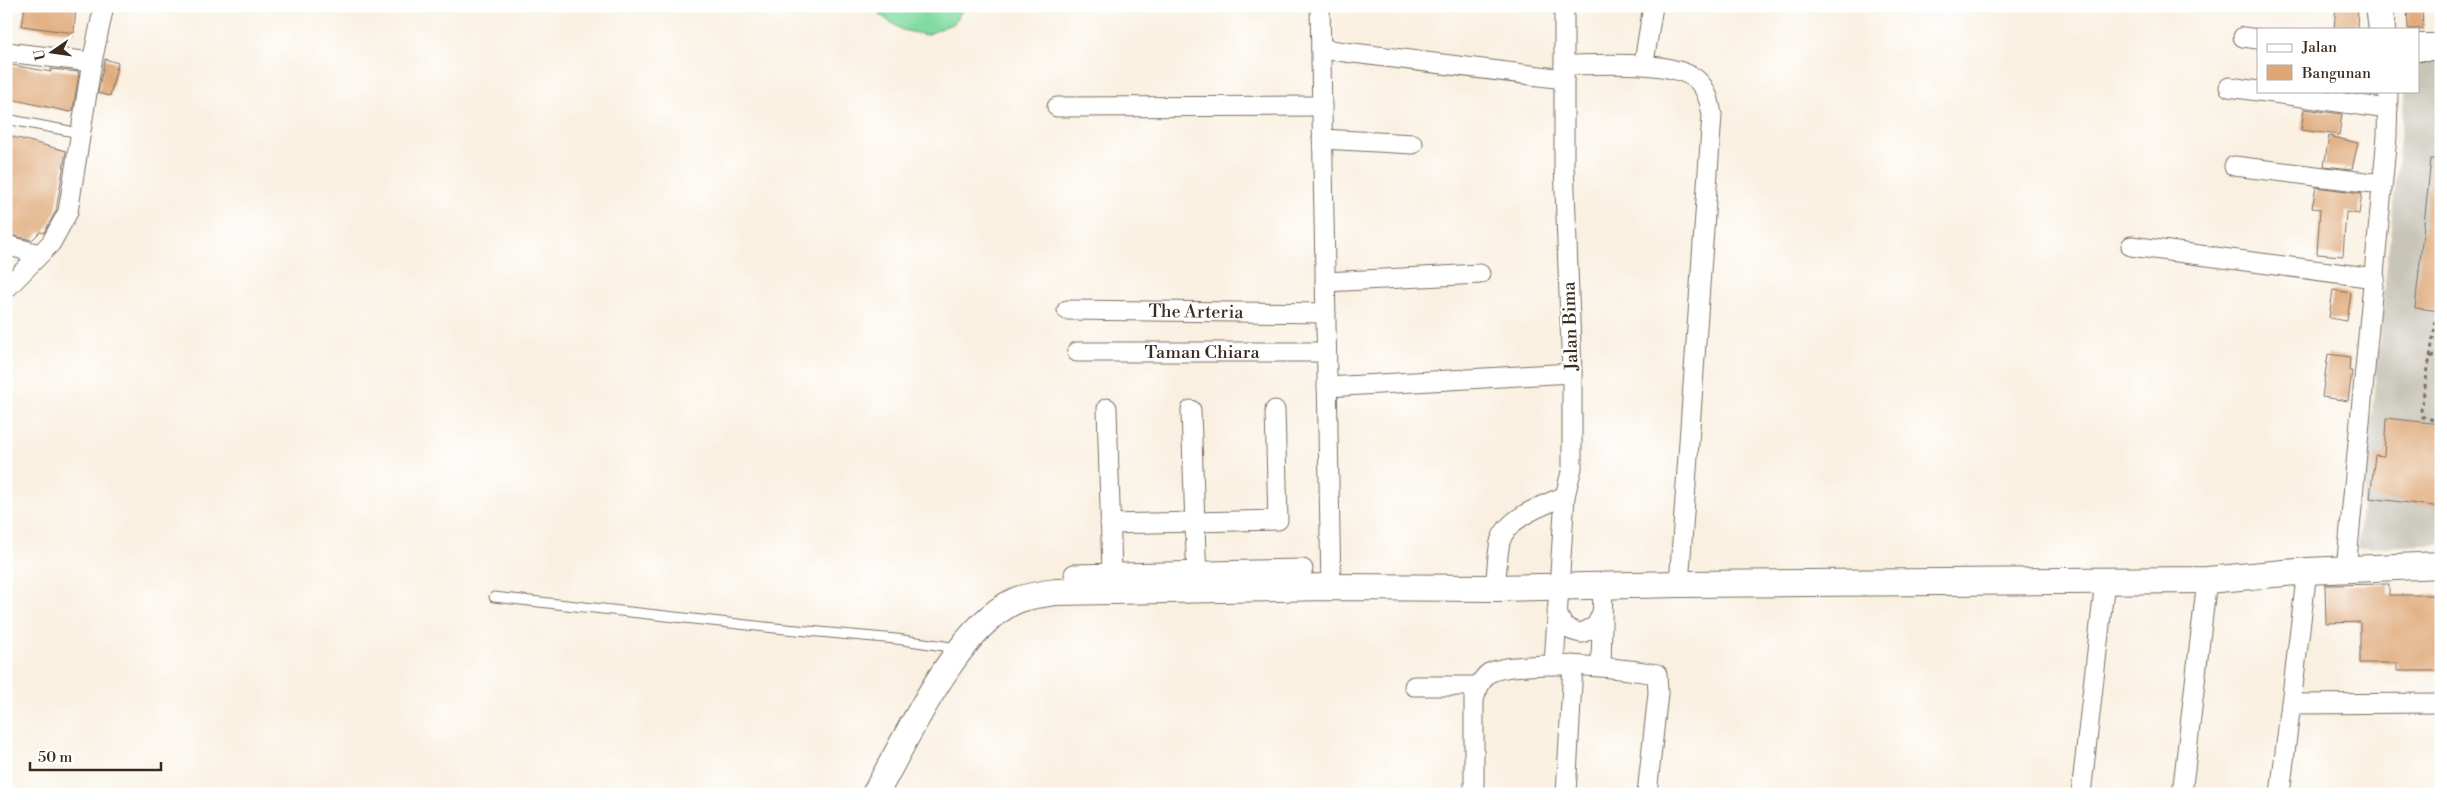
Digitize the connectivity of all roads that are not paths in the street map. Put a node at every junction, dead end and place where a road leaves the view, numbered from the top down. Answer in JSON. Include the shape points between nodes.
{"nodes":[{"id":1,"x":104,"y":6,"type":"edge"},
{"id":2,"x":1320,"y":6,"type":"edge"},
{"id":3,"x":1564,"y":6,"type":"edge"},
{"id":4,"x":1653,"y":6,"type":"edge"},
{"id":5,"x":2378,"y":6,"type":"edge"},
{"id":6,"x":2382,"y":28,"type":"edge"},
{"id":7,"x":2420,"y":47,"type":"edge"},
{"id":8,"x":2441,"y":47,"type":"edge"},
{"id":9,"x":1321,"y":49,"type":"junction"},
{"id":10,"x":6,"y":52,"type":"edge"},
{"id":11,"x":1646,"y":56,"type":"dead end"},
{"id":12,"x":92,"y":62,"type":"junction"},
{"id":13,"x":1564,"y":72,"type":"junction"},
{"id":14,"x":2229,"y":87,"type":"dead end"},
{"id":15,"x":2257,"y":91,"type":"edge"},
{"id":16,"x":2272,"y":92,"type":"edge"},
{"id":17,"x":2388,"y":100,"type":"edge"},
{"id":18,"x":1322,"y":106,"type":"junction"},
{"id":19,"x":1057,"y":107,"type":"dead end"},
{"id":20,"x":6,"y":119,"type":"edge"},
{"id":21,"x":80,"y":134,"type":"junction"},
{"id":22,"x":1322,"y":139,"type":"junction"},
{"id":23,"x":1413,"y":144,"type":"dead end"},
{"id":24,"x":2234,"y":166,"type":"dead end"},
{"id":25,"x":2382,"y":184,"type":"junction"},
{"id":26,"x":6,"y":245,"type":"edge"},
{"id":27,"x":2131,"y":246,"type":"dead end"},
{"id":28,"x":39,"y":254,"type":"junction"},
{"id":29,"x":1480,"y":274,"type":"dead end"},
{"id":30,"x":2374,"y":278,"type":"junction"},
{"id":31,"x":1325,"y":282,"type":"junction"},
{"id":32,"x":6,"y":289,"type":"edge"},
{"id":33,"x":1067,"y":310,"type":"dead end"},
{"id":34,"x":1326,"y":313,"type":"junction"},
{"id":35,"x":1077,"y":352,"type":"dead end"},
{"id":36,"x":1326,"y":352,"type":"junction"},
{"id":37,"x":1572,"y":372,"type":"junction"},
{"id":38,"x":1327,"y":388,"type":"junction"},
{"id":39,"x":1107,"y":408,"type":"dead end"},
{"id":40,"x":1191,"y":410,"type":"dead end"},
{"id":41,"x":1275,"y":410,"type":"dead end"},
{"id":42,"x":1565,"y":496,"type":"junction"},
{"id":43,"x":1195,"y":522,"type":"junction"},
{"id":44,"x":1110,"y":524,"type":"junction"},
{"id":45,"x":2441,"y":565,"type":"edge"},
{"id":46,"x":1303,"y":568,"type":"dead end"},
{"id":47,"x":2346,"y":570,"type":"junction"},
{"id":48,"x":2307,"y":571,"type":"junction"},
{"id":49,"x":1112,"y":573,"type":"junction"},
{"id":50,"x":1074,"y":574,"type":"dead end"},
{"id":51,"x":1197,"y":580,"type":"junction"},
{"id":52,"x":2105,"y":580,"type":"junction"},
{"id":53,"x":2206,"y":580,"type":"junction"},
{"id":54,"x":1679,"y":584,"type":"junction"},
{"id":55,"x":1603,"y":585,"type":"junction"},
{"id":56,"x":1331,"y":587,"type":"junction"},
{"id":57,"x":1496,"y":588,"type":"junction"},
{"id":58,"x":494,"y":597,"type":"dead end"},
{"id":59,"x":1558,"y":597,"type":"junction"},
{"id":60,"x":1602,"y":612,"type":"junction"},
{"id":61,"x":960,"y":649,"type":"junction"},
{"id":62,"x":1554,"y":664,"type":"junction"},
{"id":63,"x":1573,"y":665,"type":"junction"},
{"id":64,"x":1601,"y":665,"type":"junction"},
{"id":65,"x":1414,"y":686,"type":"dead end"},
{"id":66,"x":1478,"y":686,"type":"junction"},
{"id":67,"x":2291,"y":704,"type":"junction"},
{"id":68,"x":2441,"y":704,"type":"edge"},
{"id":69,"x":875,"y":794,"type":"edge"},
{"id":70,"x":1474,"y":794,"type":"edge"},
{"id":71,"x":1566,"y":794,"type":"edge"},
{"id":72,"x":1647,"y":794,"type":"edge"},
{"id":73,"x":2081,"y":794,"type":"edge"},
{"id":74,"x":2182,"y":794,"type":"edge"},
{"id":75,"x":2280,"y":794,"type":"edge"}],
"edges":[{"from":1,"to":12,"type":"street"},
{"from":2,"to":9,"type":"street"},
{"from":3,"to":13,"type":"street","name":"Jalan Bima"},
{"from":4,"to":11,"type":"street"},
{"from":5,"to":6,"type":"street"},
{"from":7,"to":8,"type":"street"},
{"from":9,"to":13,"type":"street"},
{"from":9,"to":18,"type":"street"},
{"from":10,"to":12,"type":"street"},
{"from":12,"to":21,"type":"street"},
{"from":13,"to":37,"type":"street","name":"Jalan Bima"},
{"from":13,"to":54,"type":"street","via":[[1643,66],[1684,72],[1696,80],[1710,100],[1712,115]]},
{"from":14,"to":15,"type":"street"},
{"from":16,"to":17,"type":"street"},
{"from":17,"to":25,"type":"street"},
{"from":18,"to":19,"type":"street"},
{"from":18,"to":22,"type":"street"},
{"from":20,"to":21,"type":"lane"},
{"from":21,"to":28,"type":"street","via":[[68,212],[51,243]]},
{"from":22,"to":23,"type":"street"},
{"from":22,"to":31,"type":"street"},
{"from":24,"to":25,"type":"street"},
{"from":25,"to":30,"type":"street"},
{"from":26,"to":28,"type":"street"},
{"from":27,"to":30,"type":"street"},
{"from":28,"to":32,"type":"street"},
{"from":29,"to":31,"type":"street"},
{"from":30,"to":47,"type":"street"},
{"from":31,"to":34,"type":"street"},
{"from":33,"to":34,"type":"street","name":"The Arteria"},
{"from":34,"to":36,"type":"street"},
{"from":35,"to":36,"type":"street","name":"Taman Chiara"},
{"from":36,"to":38,"type":"street"},
{"from":37,"to":38,"type":"street"},
{"from":37,"to":42,"type":"street","name":"Jalan Bima","via":[[1572,468]]},
{"from":38,"to":56,"type":"street"},
{"from":39,"to":44,"type":"street"},
{"from":40,"to":43,"type":"street"},
{"from":41,"to":43,"type":"street","via":[[1278,520]]},
{"from":42,"to":57,"type":"street","via":[[1545,504],[1509,527],[1501,540]]},
{"from":42,"to":59,"type":"street","name":"Jalan Bima"},
{"from":43,"to":44,"type":"street"},
{"from":43,"to":51,"type":"street"},
{"from":44,"to":49,"type":"street"},
{"from":45,"to":47,"type":"street"},
{"from":46,"to":51,"type":"street"},
{"from":47,"to":48,"type":"street"},
{"from":48,"to":53,"type":"street"},
{"from":48,"to":67,"type":"street"},
{"from":49,"to":50,"type":"street"},
{"from":49,"to":51,"type":"street"},
{"from":51,"to":56,"type":"street"},
{"from":51,"to":61,"type":"street","via":[[1036,595],[996,612]]},
{"from":52,"to":53,"type":"street"},
{"from":52,"to":54,"type":"street"},
{"from":52,"to":73,"type":"street"},
{"from":53,"to":74,"type":"street"},
{"from":54,"to":55,"type":"street"},
{"from":55,"to":59,"type":"street"},
{"from":55,"to":60,"type":"street"},
{"from":56,"to":57,"type":"street"},
{"from":57,"to":59,"type":"street"},
{"from":58,"to":61,"type":"lane","via":[[896,639]]},
{"from":59,"to":60,"type":"street","via":[[1561,623],[1574,632],[1589,631],[1596,626]]},
{"from":59,"to":62,"type":"street","name":"Jalan Bima"},
{"from":60,"to":64,"type":"street"},
{"from":61,"to":69,"type":"street"},
{"from":62,"to":63,"type":"street"},
{"from":62,"to":66,"type":"street","via":[[1503,668],[1488,674]]},
{"from":63,"to":64,"type":"street"},
{"from":63,"to":71,"type":"street"},
{"from":64,"to":72,"type":"street","via":[[1657,674],[1658,693]]},
{"from":65,"to":66,"type":"street"},
{"from":66,"to":70,"type":"street","via":[[1474,699]]},
{"from":67,"to":68,"type":"street"},
{"from":67,"to":75,"type":"street"}]}
